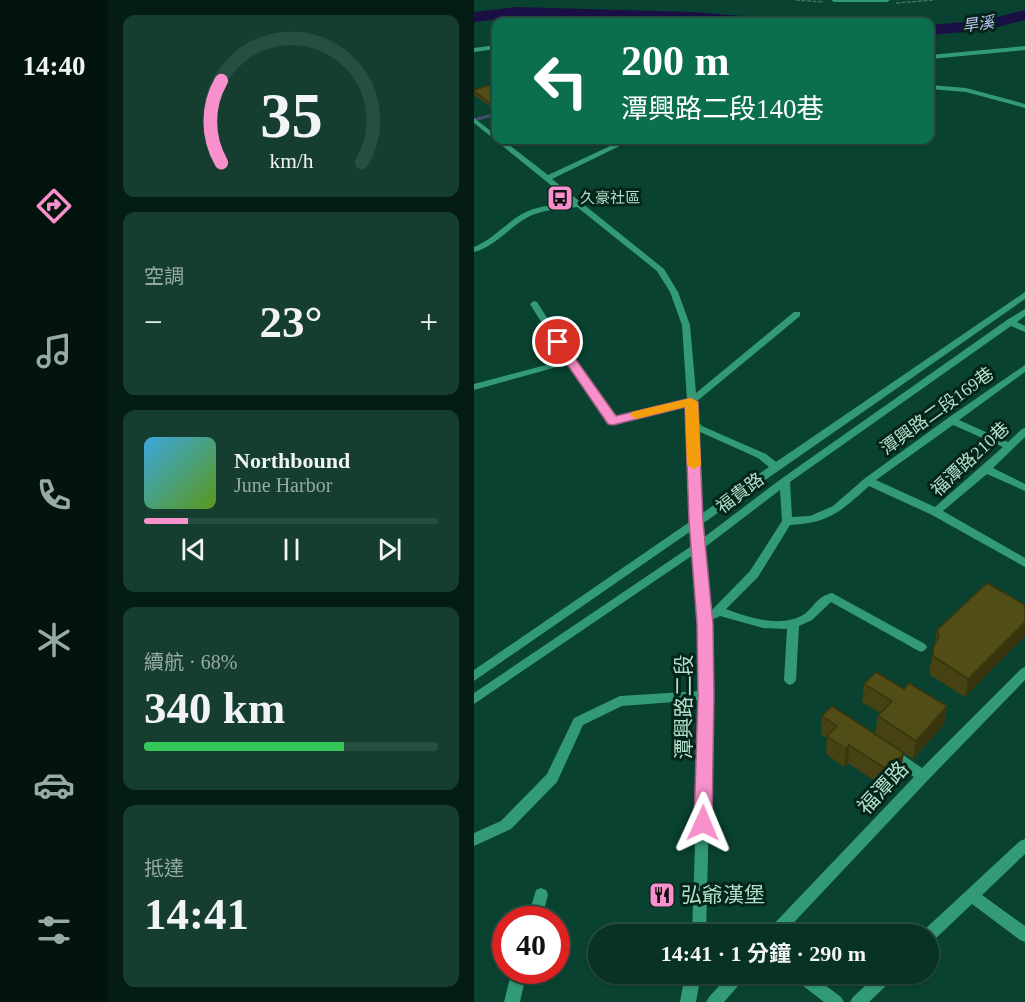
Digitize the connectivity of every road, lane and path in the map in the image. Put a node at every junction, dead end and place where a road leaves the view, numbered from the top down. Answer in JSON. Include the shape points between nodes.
{"nodes":[{"id":1,"x":834,"y":0,"type":"edge"},
{"id":2,"x":888,"y":0,"type":"edge"},
{"id":3,"x":492,"y":48,"type":"edge"},
{"id":4,"x":1025,"y":48,"type":"edge"},
{"id":5,"x":474,"y":50,"type":"edge"},
{"id":6,"x":934,"y":57,"type":"edge"},
{"id":7,"x":934,"y":87,"type":"edge"},
{"id":8,"x":1025,"y":106,"type":"edge"},
{"id":9,"x":474,"y":120,"type":"edge"},
{"id":10,"x":492,"y":134,"type":"edge"},
{"id":11,"x":504,"y":144,"type":"edge"},
{"id":12,"x":620,"y":144,"type":"edge"},
{"id":13,"x":548,"y":178,"type":"junction"},
{"id":14,"x":579,"y":204,"type":"junction"},
{"id":15,"x":474,"y":250,"type":"edge"},
{"id":16,"x":1025,"y":295,"type":"edge"},
{"id":17,"x":534,"y":304,"type":"dead end"},
{"id":18,"x":1025,"y":312,"type":"edge"},
{"id":19,"x":797,"y":314,"type":"dead end"},
{"id":20,"x":1010,"y":322,"type":"junction"},
{"id":21,"x":1025,"y":329,"type":"edge"},
{"id":22,"x":570,"y":361,"type":"junction"},
{"id":23,"x":1025,"y":368,"type":"edge"},
{"id":24,"x":474,"y":387,"type":"edge"},
{"id":25,"x":691,"y":402,"type":"junction"},
{"id":26,"x":951,"y":420,"type":"junction"},
{"id":27,"x":693,"y":422,"type":"junction"},
{"id":28,"x":1025,"y":431,"type":"edge"},
{"id":29,"x":1010,"y":446,"type":"junction"},
{"id":30,"x":775,"y":467,"type":"junction"},
{"id":31,"x":986,"y":470,"type":"junction"},
{"id":32,"x":785,"y":481,"type":"junction"},
{"id":33,"x":868,"y":481,"type":"junction"},
{"id":34,"x":1025,"y":488,"type":"edge"},
{"id":35,"x":936,"y":512,"type":"junction"},
{"id":36,"x":696,"y":521,"type":"junction"},
{"id":37,"x":787,"y":521,"type":"junction"},
{"id":38,"x":699,"y":546,"type":"junction"},
{"id":39,"x":1025,"y":563,"type":"edge"},
{"id":40,"x":718,"y":611,"type":"junction"},
{"id":41,"x":705,"y":624,"type":"junction"},
{"id":42,"x":793,"y":624,"type":"junction"},
{"id":43,"x":921,"y":647,"type":"dead end"},
{"id":44,"x":1025,"y":672,"type":"edge"},
{"id":45,"x":474,"y":676,"type":"edge"},
{"id":46,"x":790,"y":680,"type":"dead end"},
{"id":47,"x":706,"y":695,"type":"junction"},
{"id":48,"x":474,"y":699,"type":"edge"},
{"id":49,"x":884,"y":750,"type":"edge"},
{"id":50,"x":923,"y":776,"type":"junction"},
{"id":51,"x":474,"y":840,"type":"edge"},
{"id":52,"x":1025,"y":845,"type":"edge"},
{"id":53,"x":541,"y":895,"type":"dead end"},
{"id":54,"x":972,"y":896,"type":"junction"},
{"id":55,"x":538,"y":906,"type":"edge"},
{"id":56,"x":699,"y":924,"type":"edge"},
{"id":57,"x":783,"y":924,"type":"edge"},
{"id":58,"x":939,"y":926,"type":"edge"},
{"id":59,"x":1025,"y":935,"type":"edge"},
{"id":60,"x":516,"y":984,"type":"edge"},
{"id":61,"x":691,"y":984,"type":"edge"},
{"id":62,"x":730,"y":984,"type":"edge"},
{"id":63,"x":812,"y":984,"type":"edge"},
{"id":64,"x":877,"y":984,"type":"edge"},
{"id":65,"x":512,"y":1002,"type":"edge"},
{"id":66,"x":688,"y":1002,"type":"edge"},
{"id":67,"x":714,"y":1002,"type":"edge"},
{"id":68,"x":836,"y":1002,"type":"edge"},
{"id":69,"x":858,"y":1002,"type":"edge"}],
"edges":[{"from":1,"to":2,"type":"street"},
{"from":3,"to":5,"type":"street"},
{"from":4,"to":6,"type":"street"},
{"from":7,"to":8,"type":"street","via":[[966,90]]},
{"from":9,"to":10,"type":"street","name":"潭興路二段"},
{"from":11,"to":13,"type":"street","name":"潭興路二段"},
{"from":12,"to":13,"type":"street"},
{"from":13,"to":14,"type":"street","name":"潭興路二段"},
{"from":14,"to":15,"type":"street","via":[[530,213]]},
{"from":14,"to":25,"type":"street","name":"潭興路二段","via":[[650,260],[665,277],[686,325]]},
{"from":16,"to":30,"type":"street","name":"福貴路"},
{"from":17,"to":22,"type":"street"},
{"from":18,"to":20,"type":"street","name":"福貴路"},
{"from":19,"to":25,"type":"street"},
{"from":20,"to":21,"type":"street"},
{"from":20,"to":32,"type":"street","name":"福貴路"},
{"from":22,"to":24,"type":"street"},
{"from":22,"to":25,"type":"street","via":[[613,421]]},
{"from":23,"to":26,"type":"street","name":"潭興路二段169巷"},
{"from":25,"to":27,"type":"street","name":"潭興路二段"},
{"from":26,"to":29,"type":"street"},
{"from":26,"to":33,"type":"street","name":"潭興路二段169巷"},
{"from":27,"to":30,"type":"street","via":[[762,456]]},
{"from":27,"to":36,"type":"street","name":"潭興路二段"},
{"from":28,"to":29,"type":"street","name":"福潭路210巷"},
{"from":29,"to":31,"type":"street","name":"福潭路210巷"},
{"from":30,"to":36,"type":"street","name":"福貴路"},
{"from":31,"to":34,"type":"street"},
{"from":31,"to":35,"type":"street","name":"福潭路210巷"},
{"from":32,"to":37,"type":"street"},
{"from":32,"to":38,"type":"street","name":"福貴路"},
{"from":33,"to":35,"type":"street"},
{"from":33,"to":37,"type":"street","name":"潭興路二段169巷","via":[[837,509],[811,520]]},
{"from":35,"to":39,"type":"street"},
{"from":36,"to":38,"type":"street","name":"潭興路二段"},
{"from":36,"to":45,"type":"street","name":"福貴路"},
{"from":37,"to":40,"type":"street","via":[[754,574]]},
{"from":38,"to":41,"type":"street","name":"潭興路二段"},
{"from":38,"to":48,"type":"street","name":"福貴路"},
{"from":40,"to":41,"type":"street"},
{"from":40,"to":42,"type":"street","via":[[751,623]]},
{"from":41,"to":47,"type":"street","name":"潭興路二段"},
{"from":42,"to":43,"type":"street","via":[[809,617],[824,599],[832,597]]},
{"from":42,"to":46,"type":"street"},
{"from":44,"to":50,"type":"street","name":"福潭路"},
{"from":47,"to":51,"type":"street","via":[[620,701],[578,722],[552,778],[506,825]]},
{"from":47,"to":56,"type":"street","name":"潭興路二段"},
{"from":49,"to":50,"type":"street"},
{"from":50,"to":57,"type":"street","name":"福潭路"},
{"from":52,"to":54,"type":"street"},
{"from":53,"to":55,"type":"street"},
{"from":54,"to":58,"type":"street"},
{"from":54,"to":59,"type":"street"},
{"from":60,"to":65,"type":"street"},
{"from":61,"to":66,"type":"street"},
{"from":62,"to":67,"type":"street"},
{"from":63,"to":68,"type":"street"},
{"from":64,"to":69,"type":"street"}]}
